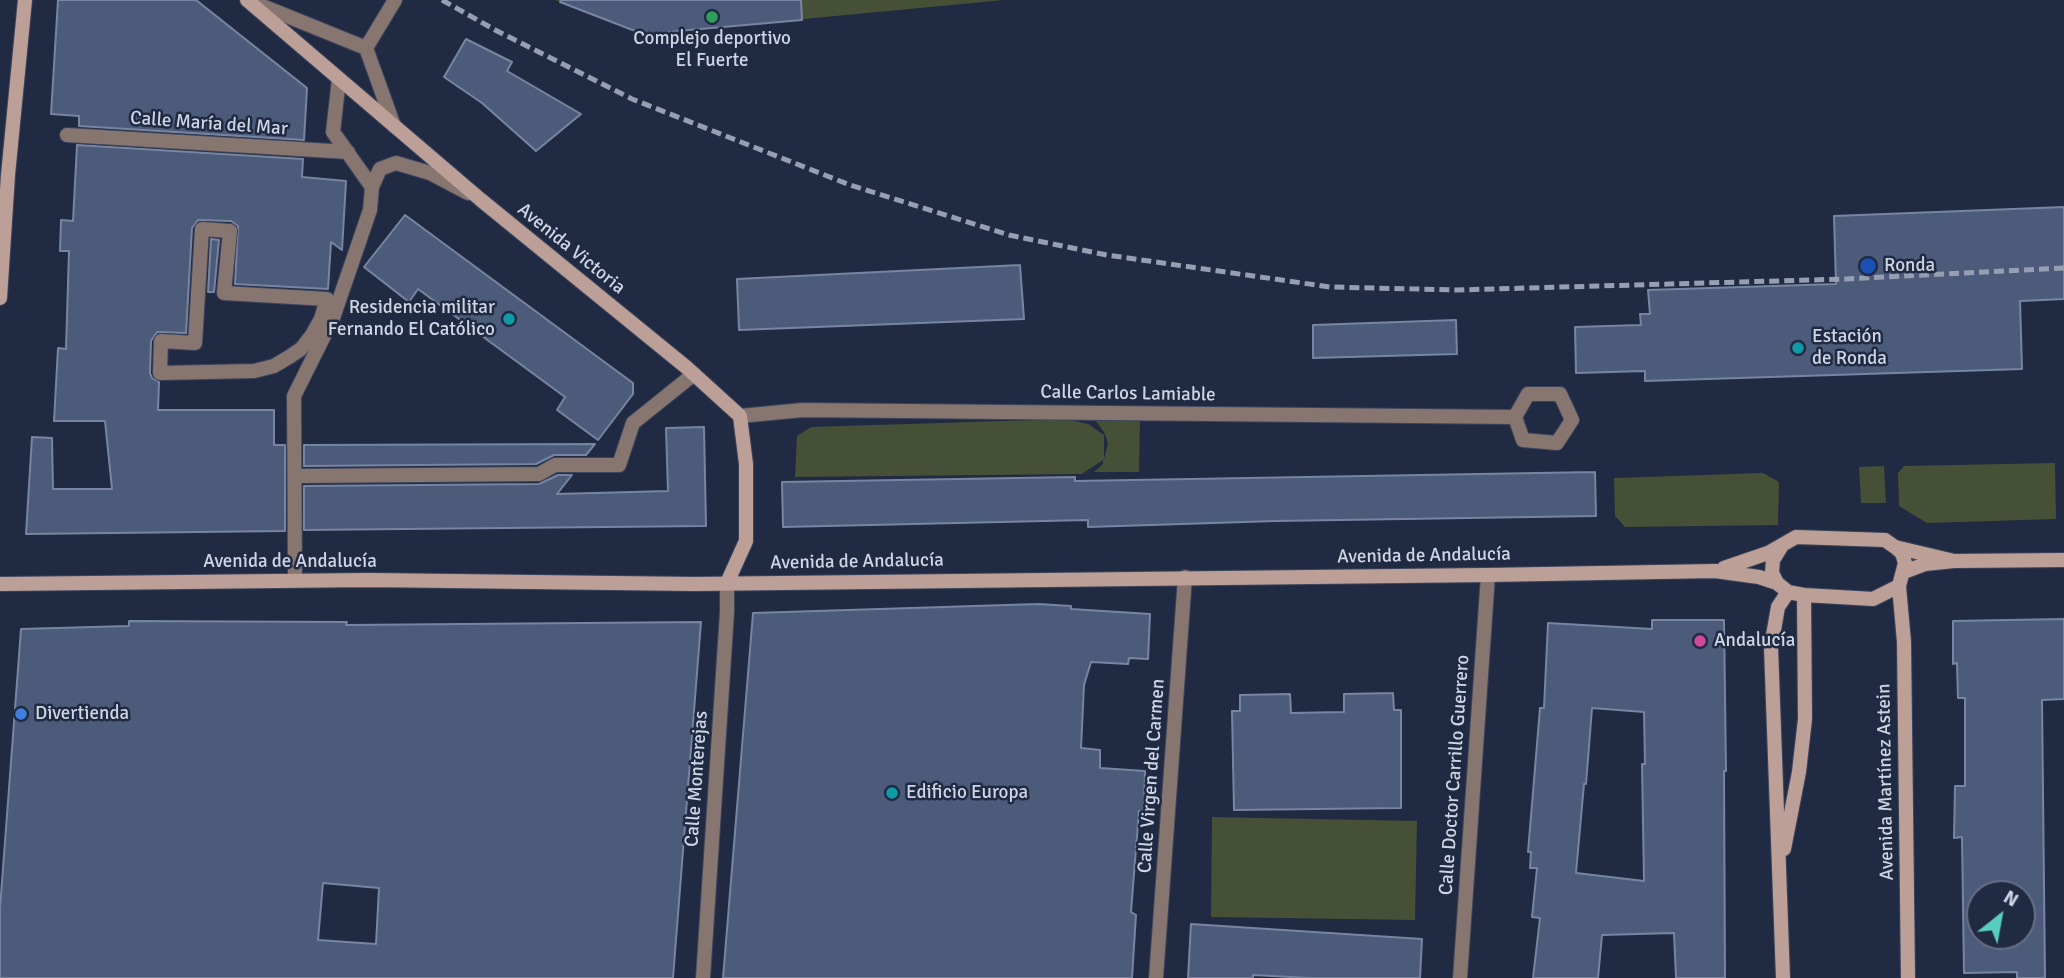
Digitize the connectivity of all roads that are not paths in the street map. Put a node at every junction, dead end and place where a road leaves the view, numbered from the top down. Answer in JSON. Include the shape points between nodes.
{"nodes":[{"id":1,"x":25,"y":0,"type":"edge"},
{"id":2,"x":247,"y":0,"type":"edge"},
{"id":3,"x":395,"y":0,"type":"edge"},
{"id":4,"x":366,"y":48,"type":"junction"},
{"id":5,"x":339,"y":79,"type":"junction"},
{"id":6,"x":394,"y":126,"type":"junction"},
{"id":7,"x":67,"y":135,"type":"dead end"},
{"id":8,"x":348,"y":152,"type":"junction"},
{"id":9,"x":372,"y":187,"type":"junction"},
{"id":10,"x":481,"y":200,"type":"junction"},
{"id":11,"x":0,"y":298,"type":"edge"},
{"id":12,"x":160,"y":373,"type":"joint"},
{"id":13,"x":694,"y":374,"type":"junction"},
{"id":14,"x":740,"y":416,"type":"junction"},
{"id":15,"x":1515,"y":417,"type":"dead end"},
{"id":16,"x":296,"y":476,"type":"junction"},
{"id":17,"x":1781,"y":546,"type":"junction"},
{"id":18,"x":1895,"y":547,"type":"junction"},
{"id":19,"x":2064,"y":560,"type":"edge"},
{"id":20,"x":1954,"y":561,"type":"junction"},
{"id":21,"x":1714,"y":570,"type":"junction"},
{"id":22,"x":1488,"y":575,"type":"junction"},
{"id":23,"x":1185,"y":578,"type":"junction"},
{"id":24,"x":1901,"y":579,"type":"junction"},
{"id":25,"x":295,"y":580,"type":"junction"},
{"id":26,"x":0,"y":583,"type":"edge"},
{"id":27,"x":727,"y":583,"type":"junction"},
{"id":28,"x":1782,"y":588,"type":"junction"},
{"id":29,"x":1804,"y":596,"type":"junction"},
{"id":30,"x":1779,"y":871,"type":"junction"},
{"id":31,"x":704,"y":978,"type":"edge"},
{"id":32,"x":1156,"y":978,"type":"edge"},
{"id":33,"x":1460,"y":978,"type":"edge"},
{"id":34,"x":1783,"y":978,"type":"edge"},
{"id":35,"x":1908,"y":978,"type":"edge"}],
"edges":[{"from":1,"to":11,"type":"main road"},
{"from":2,"to":4,"type":"street"},
{"from":2,"to":5,"type":"main road","name":"Avenida Victoria"},
{"from":3,"to":4,"type":"street"},
{"from":4,"to":6,"type":"street"},
{"from":5,"to":6,"type":"main road","name":"Avenida Victoria"},
{"from":5,"to":8,"type":"street","via":[[333,132]]},
{"from":6,"to":10,"type":"main road","name":"Avenida Victoria"},
{"from":7,"to":8,"type":"street","name":"Calle María del Mar"},
{"from":8,"to":9,"type":"street"},
{"from":9,"to":10,"type":"street","via":[[380,169],[396,163],[430,173]]},
{"from":9,"to":16,"type":"street","via":[[370,211],[333,318],[294,396]]},
{"from":10,"to":13,"type":"main road","name":"Avenida Victoria"},
{"from":12,"to":12,"type":"street","via":[[254,371],[274,366],[313,335],[327,299],[225,293],[230,231],[202,229],[195,343],[161,341]]},
{"from":13,"to":14,"type":"main road","name":"Avenida Victoria"},
{"from":13,"to":16,"type":"street","via":[[633,423],[619,465],[555,465],[539,474]]},
{"from":14,"to":15,"type":"street","name":"Calle Carlos Lamiable","via":[[803,410]]},
{"from":14,"to":27,"type":"main road","via":[[746,464],[746,541]]},
{"from":16,"to":25,"type":"street"},
{"from":17,"to":18,"type":"main road","name":"Avenida de Andalucía","via":[[1797,537],[1837,537],[1885,540]]},
{"from":17,"to":21,"type":"main road","name":"Avenida de Andalucía"},
{"from":17,"to":28,"type":"main road","via":[[1772,573]]},
{"from":18,"to":20,"type":"main road","name":"Avenida de Andalucía"},
{"from":18,"to":24,"type":"main road","via":[[1902,553]]},
{"from":19,"to":20,"type":"main road","name":"Avenida de Andalucía"},
{"from":20,"to":24,"type":"main road","name":"Avenida de Andalucía","via":[[1925,564]]},
{"from":21,"to":22,"type":"main road","name":"Avenida de Andalucía"},
{"from":21,"to":28,"type":"main road","name":"Avenida de Andalucía","via":[[1743,573]]},
{"from":22,"to":23,"type":"main road","name":"Avenida de Andalucía"},
{"from":22,"to":33,"type":"street","name":"Calle Doctor Carrillo Guerrero"},
{"from":23,"to":27,"type":"main road","name":"Avenida de Andalucía"},
{"from":23,"to":32,"type":"street","name":"Calle Virgen del Carmen"},
{"from":24,"to":29,"type":"main road","name":"Avenida de Andalucía","via":[[1873,599]]},
{"from":24,"to":35,"type":"main road","name":"Avenida Martínez Astein"},
{"from":25,"to":26,"type":"main road","name":"Avenida de Andalucía"},
{"from":25,"to":27,"type":"main road","name":"Avenida de Andalucía"},
{"from":27,"to":31,"type":"street","name":"Calle Monterejas"},
{"from":28,"to":29,"type":"main road","name":"Avenida de Andalucía"},
{"from":28,"to":30,"type":"main road","via":[[1771,647]]},
{"from":29,"to":30,"type":"main road","via":[[1805,719]]},
{"from":30,"to":34,"type":"main road"}]}
